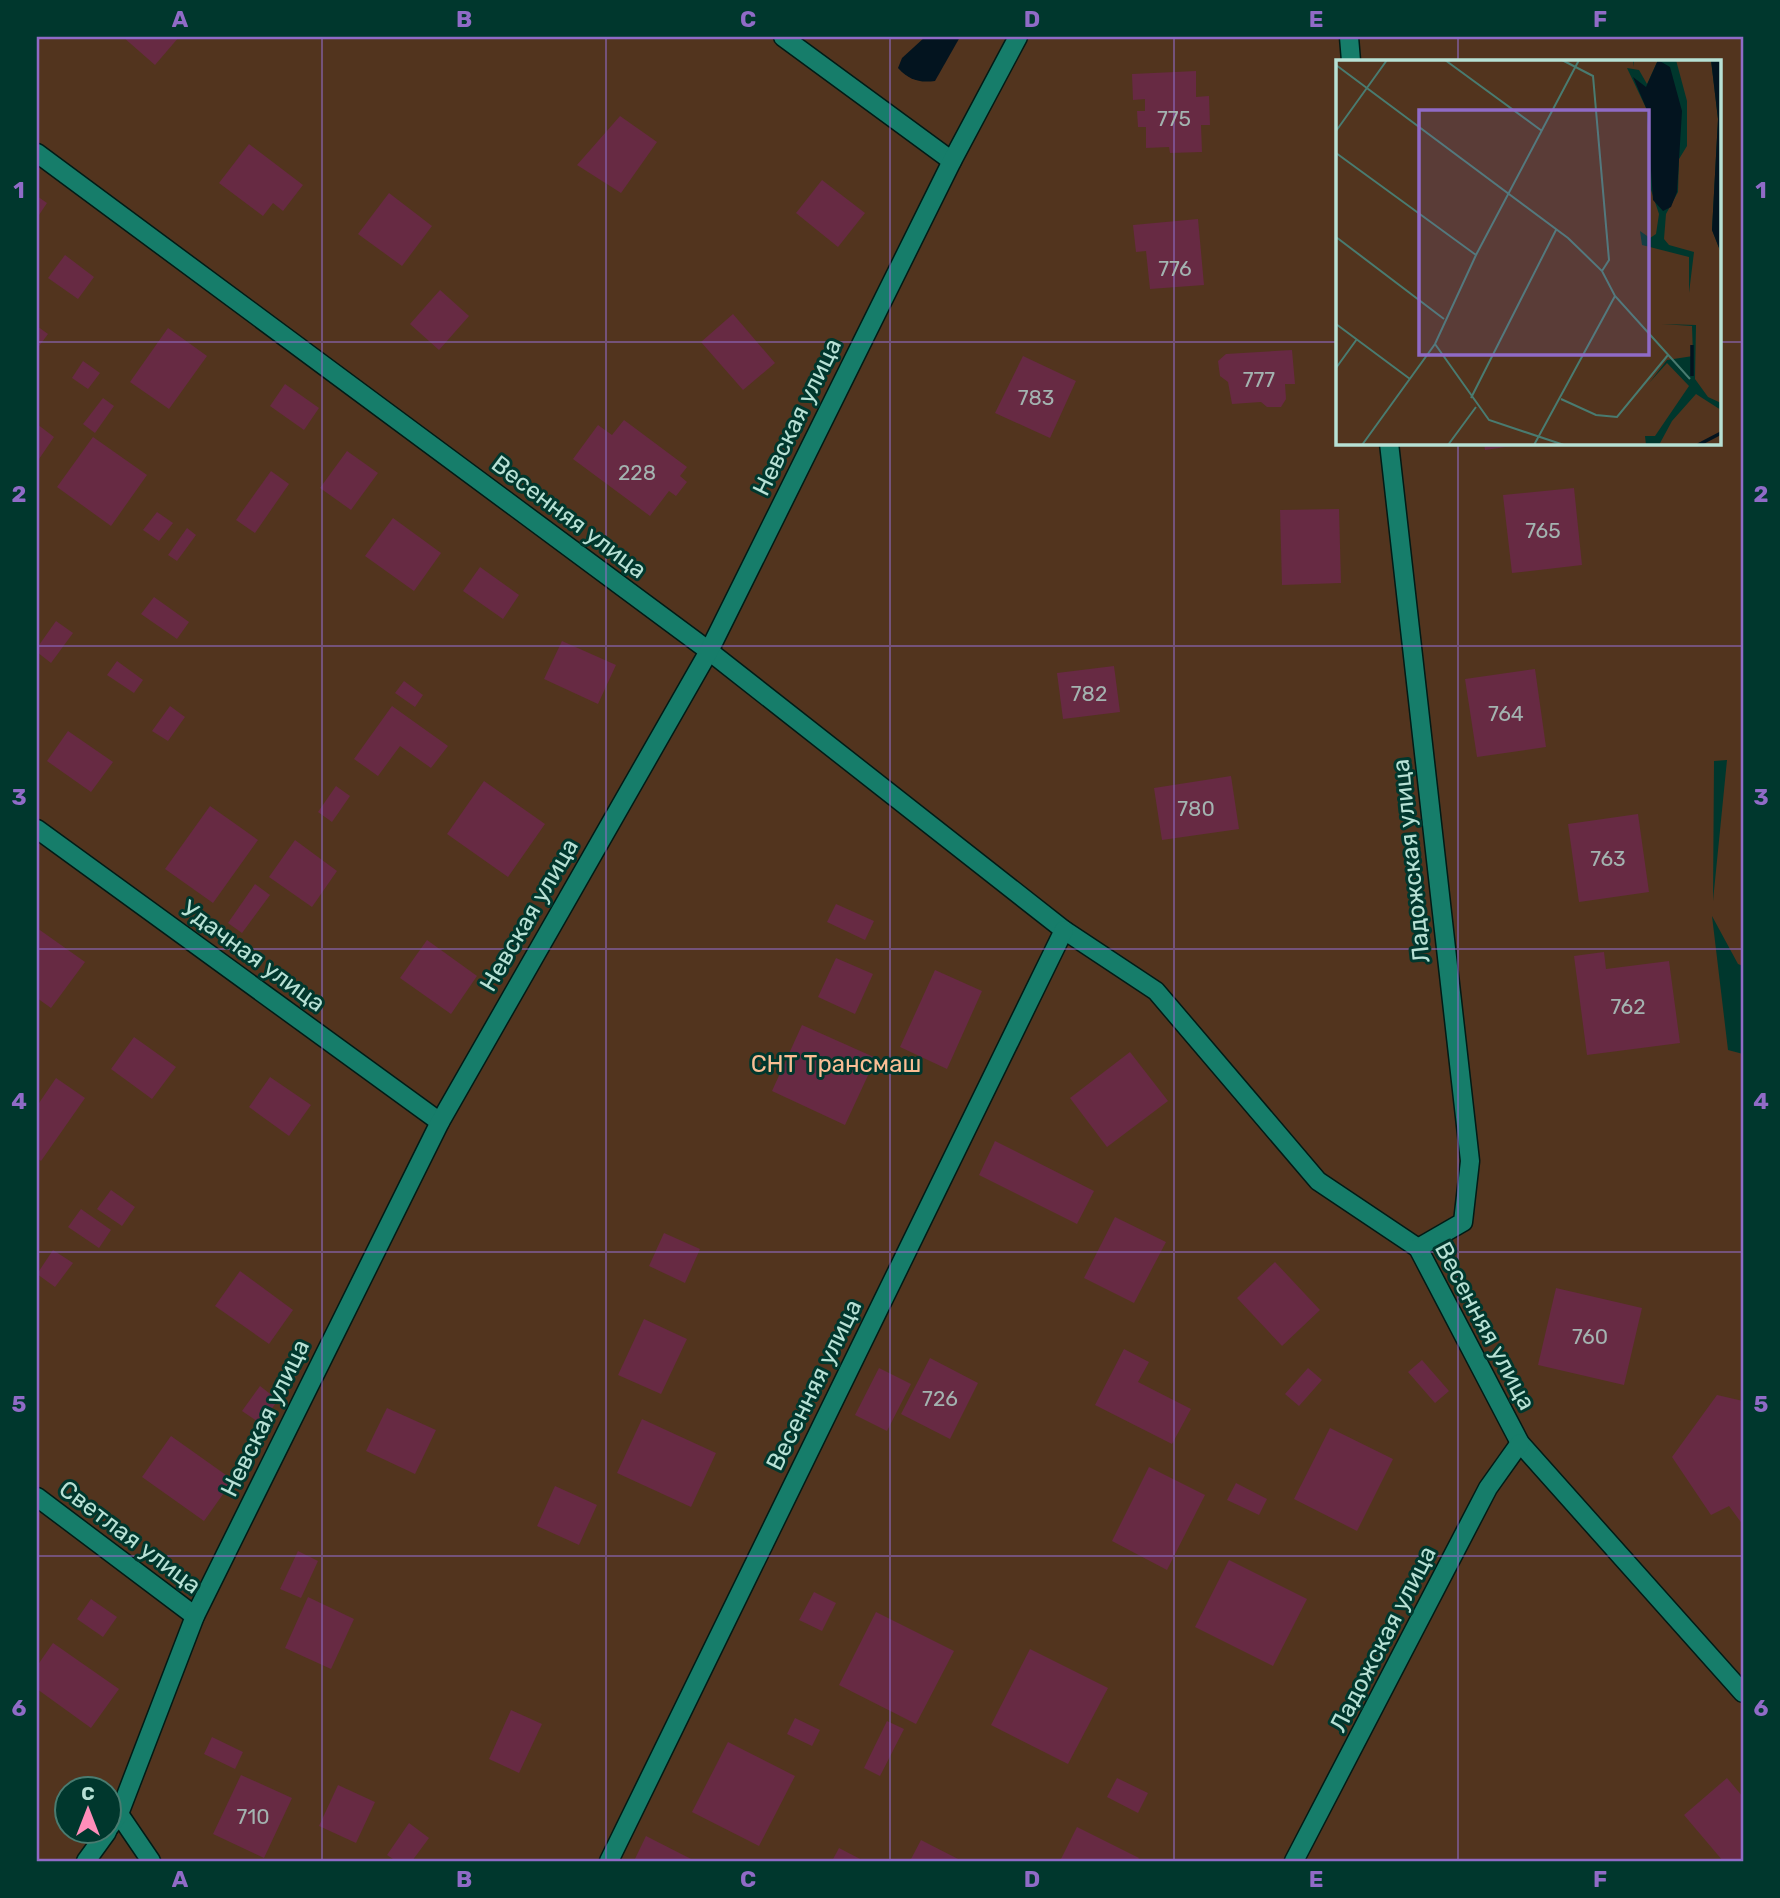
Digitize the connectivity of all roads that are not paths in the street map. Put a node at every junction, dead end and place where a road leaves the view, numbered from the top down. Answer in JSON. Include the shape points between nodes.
{"nodes":[{"id":1,"x":783,"y":37,"type":"edge"},
{"id":2,"x":1018,"y":37,"type":"edge"},
{"id":3,"x":1349,"y":37,"type":"edge"},
{"id":4,"x":1351,"y":60,"type":"edge"},
{"id":5,"x":37,"y":153,"type":"edge"},
{"id":6,"x":952,"y":161,"type":"junction"},
{"id":7,"x":1389,"y":444,"type":"edge"},
{"id":8,"x":709,"y":651,"type":"junction"},
{"id":9,"x":37,"y":829,"type":"edge"},
{"id":10,"x":1064,"y":930,"type":"junction"},
{"id":11,"x":440,"y":1122,"type":"junction"},
{"id":12,"x":1419,"y":1248,"type":"junction"},
{"id":13,"x":1520,"y":1443,"type":"junction"},
{"id":14,"x":37,"y":1497,"type":"edge"},
{"id":15,"x":195,"y":1616,"type":"junction"},
{"id":16,"x":1743,"y":1693,"type":"edge"},
{"id":17,"x":122,"y":1798,"type":"edge"},
{"id":18,"x":122,"y":1835,"type":"edge"},
{"id":19,"x":96,"y":1846,"type":"edge"},
{"id":20,"x":86,"y":1861,"type":"edge"},
{"id":21,"x":151,"y":1861,"type":"edge"},
{"id":22,"x":608,"y":1861,"type":"edge"},
{"id":23,"x":1294,"y":1861,"type":"edge"}],
"edges":[{"from":1,"to":6,"type":"street"},
{"from":2,"to":6,"type":"street","name":"Невская улица"},
{"from":3,"to":4,"type":"street"},
{"from":5,"to":8,"type":"street","name":"Весенняя улица"},
{"from":6,"to":8,"type":"street","name":"Невская улица"},
{"from":7,"to":12,"type":"street","name":"Ладожская улица","via":[[1469,1161],[1464,1222]]},
{"from":8,"to":10,"type":"street","name":"Весенняя улица"},
{"from":8,"to":11,"type":"street","name":"Невская улица"},
{"from":9,"to":11,"type":"street","name":"Удачная улица"},
{"from":10,"to":12,"type":"street","name":"Весенняя улица","via":[[1156,992],[1318,1181]]},
{"from":10,"to":22,"type":"street","name":"Весенняя улица"},
{"from":11,"to":15,"type":"street","name":"Невская улица"},
{"from":12,"to":13,"type":"street","name":"Весенняя улица"},
{"from":13,"to":16,"type":"street","name":"Весенняя улица"},
{"from":13,"to":23,"type":"street","name":"Ладожская улица","via":[[1488,1488]]},
{"from":14,"to":15,"type":"street","name":"Светлая улица"},
{"from":15,"to":17,"type":"street","name":"Невская улица"},
{"from":18,"to":21,"type":"street"},
{"from":19,"to":20,"type":"street","name":"Невская улица"}]}
